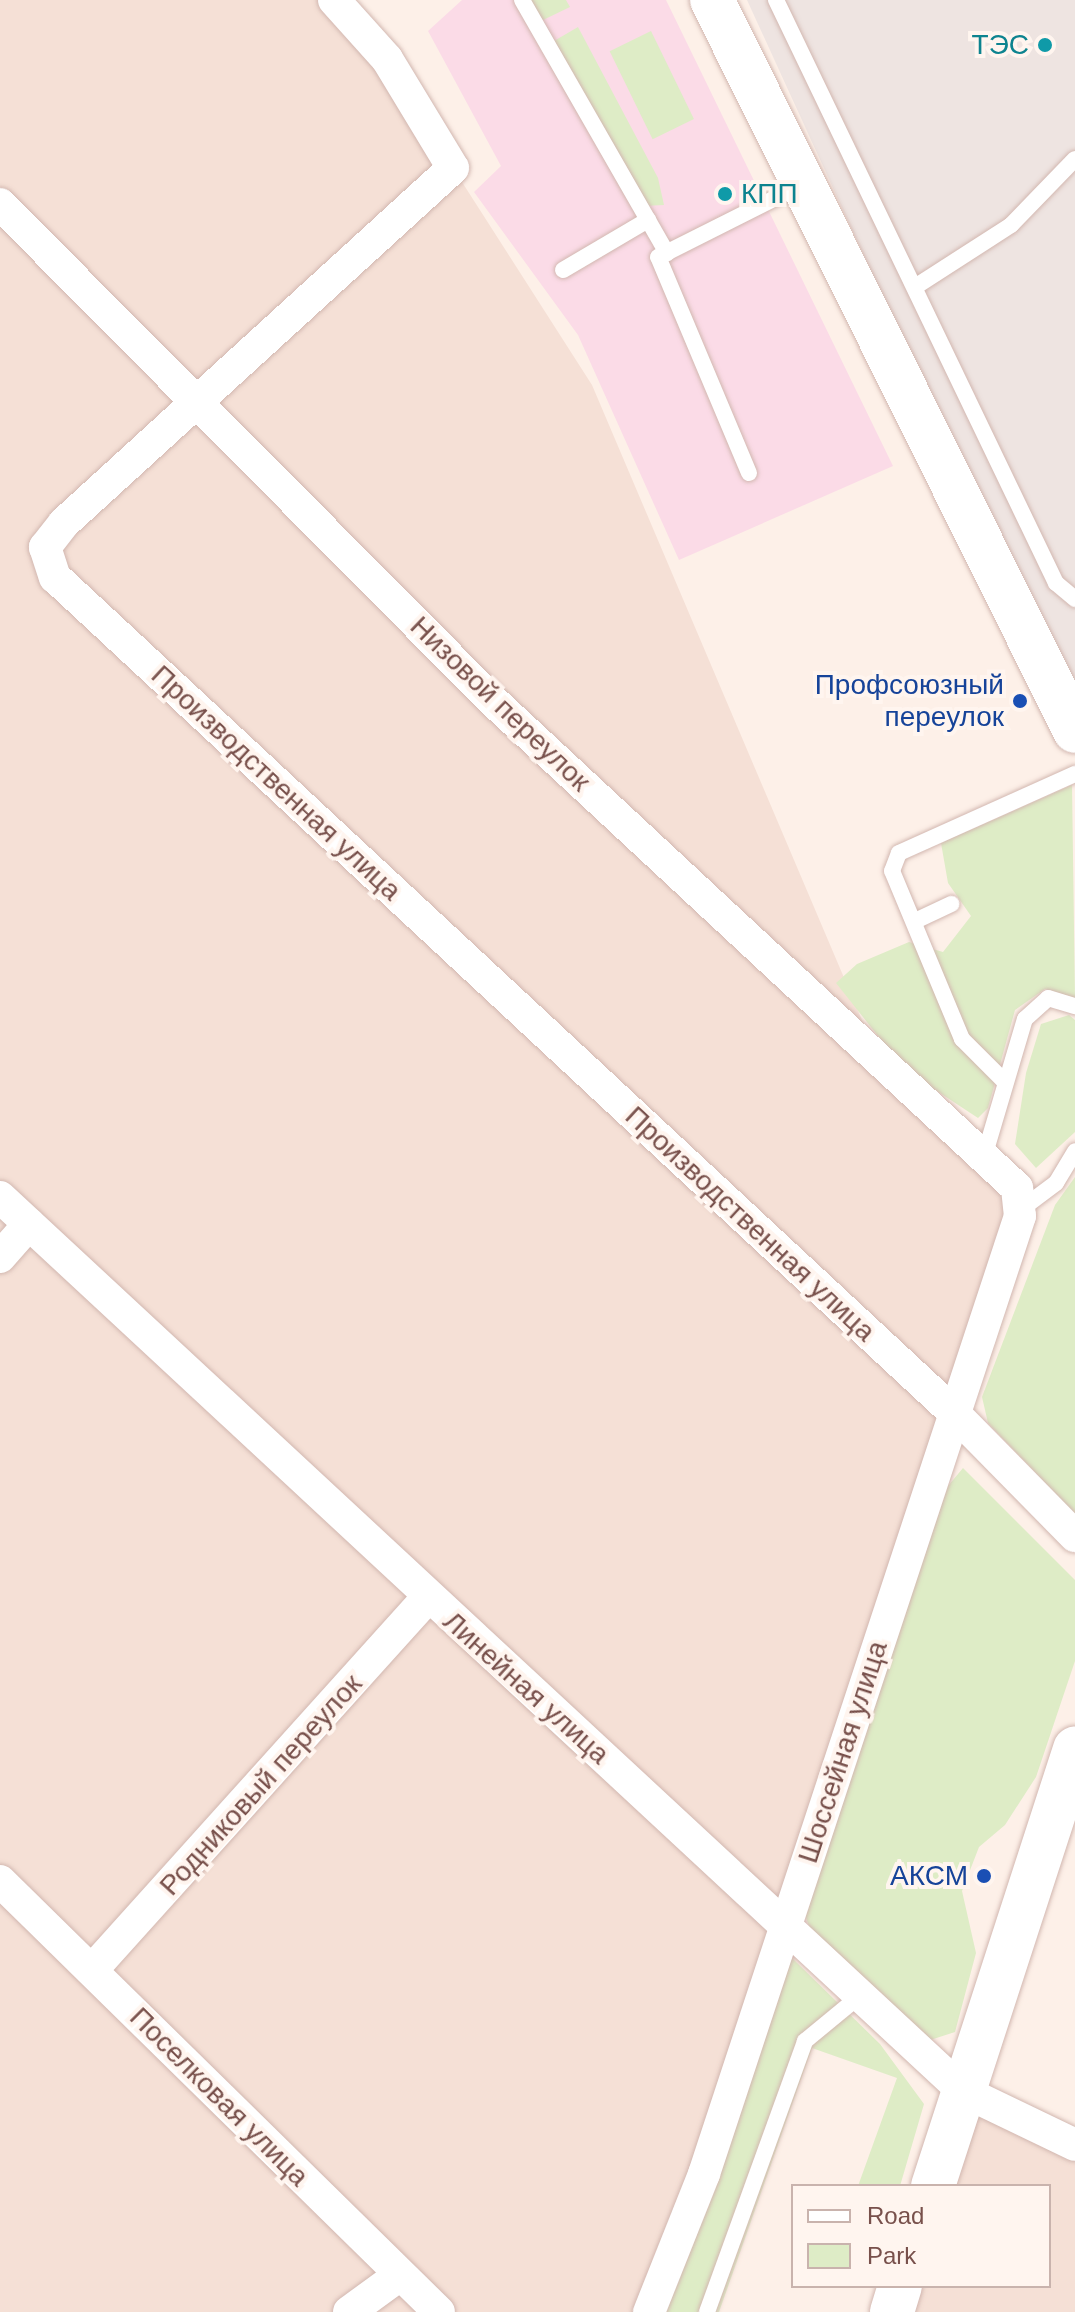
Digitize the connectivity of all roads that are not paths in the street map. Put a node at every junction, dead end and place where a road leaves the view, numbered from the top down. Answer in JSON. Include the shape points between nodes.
{"nodes":[{"id":1,"x":334,"y":0,"type":"edge"},
{"id":2,"x":522,"y":0,"type":"edge"},
{"id":3,"x":712,"y":0,"type":"edge"},
{"id":4,"x":776,"y":0,"type":"edge"},
{"id":5,"x":1075,"y":159,"type":"edge"},
{"id":6,"x":804,"y":184,"type":"junction"},
{"id":7,"x":0,"y":204,"type":"edge"},
{"id":8,"x":648,"y":220,"type":"junction"},
{"id":9,"x":667,"y":253,"type":"junction"},
{"id":10,"x":563,"y":270,"type":"dead end"},
{"id":11,"x":918,"y":285,"type":"junction"},
{"id":12,"x":197,"y":396,"type":"junction"},
{"id":13,"x":749,"y":473,"type":"dead end"},
{"id":14,"x":1075,"y":599,"type":"edge"},
{"id":15,"x":1075,"y":731,"type":"edge"},
{"id":16,"x":1075,"y":774,"type":"edge"},
{"id":17,"x":952,"y":904,"type":"dead end"},
{"id":18,"x":917,"y":920,"type":"junction"},
{"id":19,"x":1075,"y":1006,"type":"edge"},
{"id":20,"x":1005,"y":1082,"type":"junction"},
{"id":21,"x":1075,"y":1151,"type":"edge"},
{"id":22,"x":984,"y":1157,"type":"junction"},
{"id":23,"x":0,"y":1197,"type":"edge"},
{"id":24,"x":1018,"y":1199,"type":"junction"},
{"id":25,"x":29,"y":1224,"type":"junction"},
{"id":26,"x":0,"y":1257,"type":"edge"},
{"id":27,"x":951,"y":1410,"type":"junction"},
{"id":28,"x":1075,"y":1536,"type":"edge"},
{"id":29,"x":427,"y":1598,"type":"junction"},
{"id":30,"x":1075,"y":1748,"type":"edge"},
{"id":31,"x":0,"y":1881,"type":"edge"},
{"id":32,"x":788,"y":1924,"type":"junction"},
{"id":33,"x":93,"y":1969,"type":"junction"},
{"id":34,"x":862,"y":1994,"type":"junction"},
{"id":35,"x":963,"y":2091,"type":"junction"},
{"id":36,"x":1075,"y":2145,"type":"edge"},
{"id":37,"x":934,"y":2184,"type":"edge"},
{"id":38,"x":397,"y":2277,"type":"junction"},
{"id":39,"x":899,"y":2288,"type":"edge"},
{"id":40,"x":349,"y":2312,"type":"edge"},
{"id":41,"x":439,"y":2312,"type":"edge"},
{"id":42,"x":649,"y":2312,"type":"edge"},
{"id":43,"x":707,"y":2312,"type":"edge"},
{"id":44,"x":892,"y":2312,"type":"edge"}],
"edges":[{"from":1,"to":12,"type":"street","name":"Производственная улица","via":[[387,59],[453,168],[438,189]]},
{"from":2,"to":8,"type":"lane"},
{"from":3,"to":6,"type":"main road"},
{"from":4,"to":11,"type":"lane"},
{"from":5,"to":11,"type":"lane","via":[[1011,225]]},
{"from":6,"to":9,"type":"lane"},
{"from":6,"to":15,"type":"main road"},
{"from":7,"to":12,"type":"street","name":"Низовой переулок"},
{"from":8,"to":9,"type":"lane"},
{"from":8,"to":10,"type":"lane"},
{"from":9,"to":13,"type":"lane","via":[[658,257]]},
{"from":11,"to":14,"type":"lane","via":[[1056,583]]},
{"from":12,"to":22,"type":"street","name":"Низовой переулок","via":[[492,700]]},
{"from":12,"to":27,"type":"street","name":"Производственная улица","via":[[45,547],[55,577]]},
{"from":16,"to":18,"type":"lane","via":[[899,853],[892,871]]},
{"from":17,"to":18,"type":"lane"},
{"from":18,"to":20,"type":"lane","via":[[962,1039]]},
{"from":19,"to":20,"type":"lane","via":[[1048,998],[1025,1019]]},
{"from":20,"to":22,"type":"lane"},
{"from":21,"to":24,"type":"lane","via":[[1056,1183]]},
{"from":22,"to":24,"type":"street","name":"Низовой переулок"},
{"from":23,"to":25,"type":"street","name":"Линейная улица"},
{"from":24,"to":27,"type":"street","name":"Шоссейная улица"},
{"from":25,"to":26,"type":"street"},
{"from":25,"to":29,"type":"street","name":"Линейная улица"},
{"from":27,"to":28,"type":"street","name":"Производственная улица"},
{"from":27,"to":32,"type":"street","name":"Шоссейная улица"},
{"from":29,"to":32,"type":"street","name":"Линейная улица"},
{"from":29,"to":33,"type":"street","name":"Родниковый переулок"},
{"from":30,"to":35,"type":"main road"},
{"from":31,"to":33,"type":"street","name":"Поселковая улица"},
{"from":32,"to":34,"type":"street","name":"Линейная улица"},
{"from":32,"to":42,"type":"street","name":"Шоссейная улица"},
{"from":33,"to":38,"type":"street","name":"Поселковая улица"},
{"from":34,"to":35,"type":"street","name":"Линейная улица"},
{"from":34,"to":43,"type":"lane","via":[[805,2041]]},
{"from":35,"to":36,"type":"street","name":"Линейная улица"},
{"from":35,"to":37,"type":"main road"},
{"from":38,"to":40,"type":"street"},
{"from":38,"to":41,"type":"street","name":"Поселковая улица"},
{"from":39,"to":44,"type":"main road"}]}
